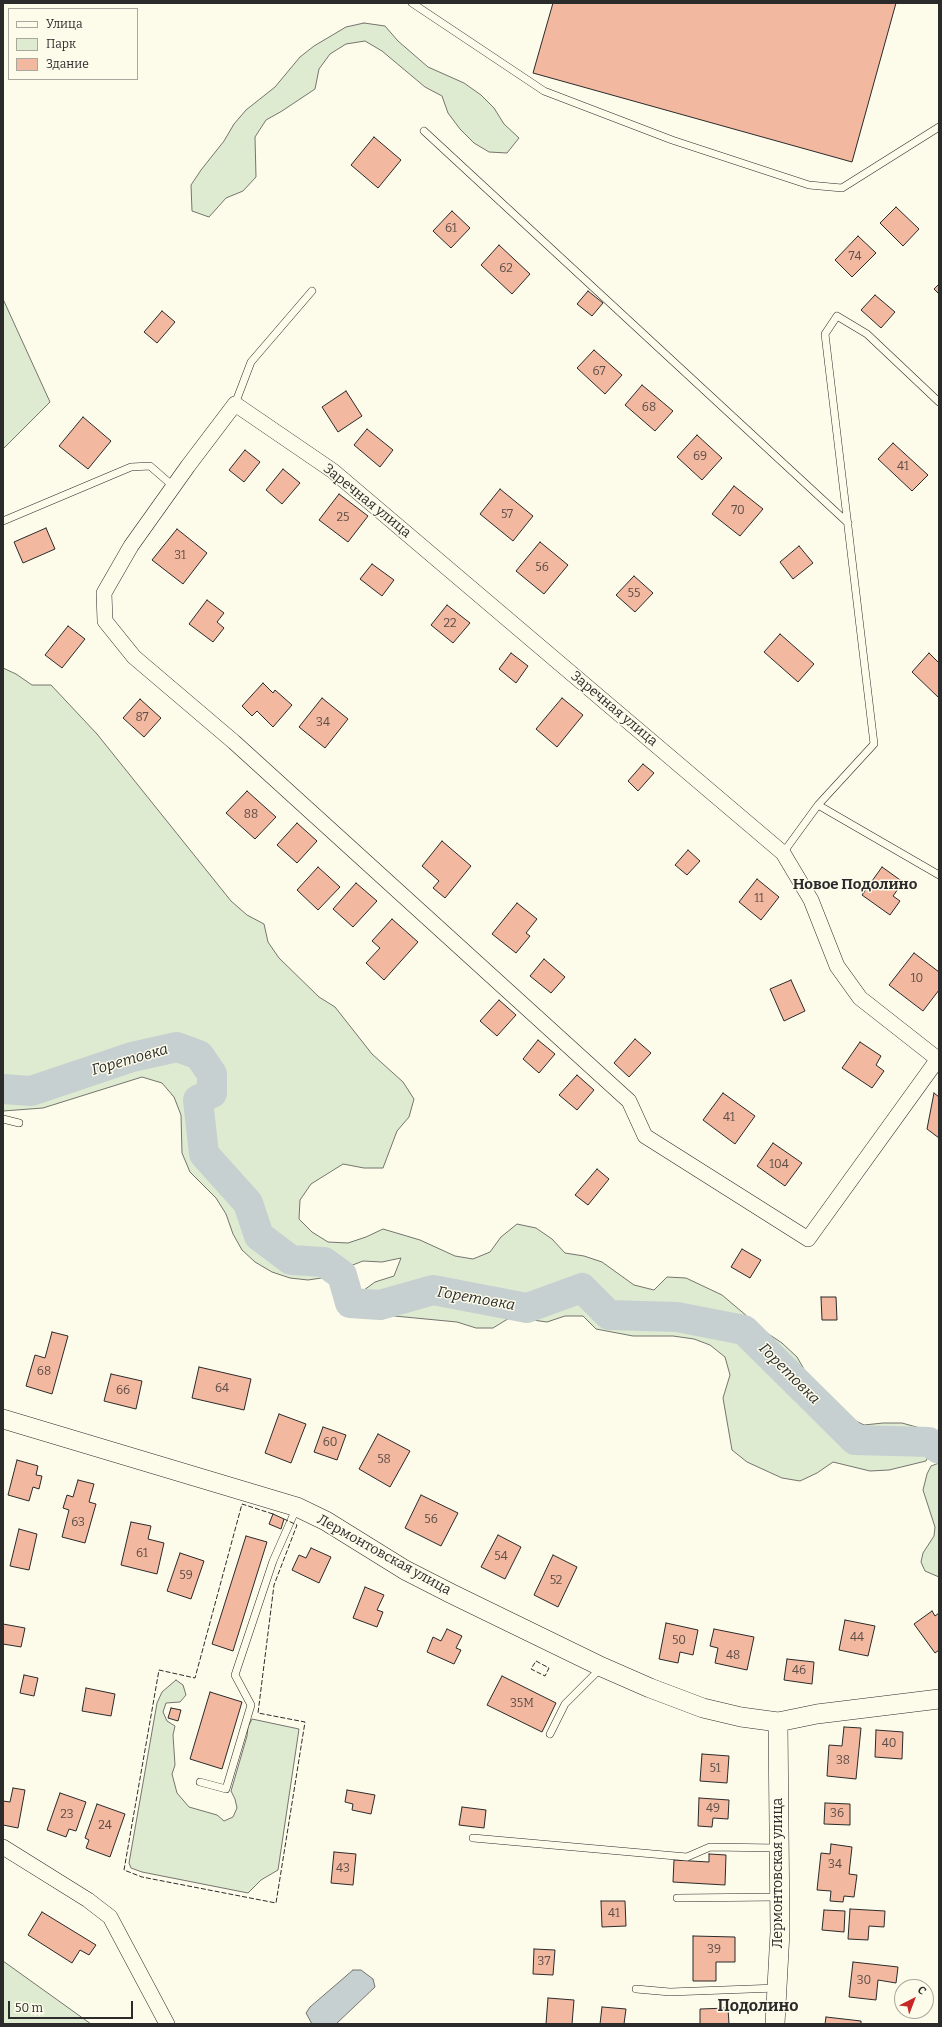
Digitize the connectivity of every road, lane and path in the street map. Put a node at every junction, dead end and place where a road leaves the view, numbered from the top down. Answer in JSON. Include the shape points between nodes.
{"nodes":[{"id":1,"x":412,"y":3,"type":"edge"},
{"id":2,"x":939,"y":127,"type":"edge"},
{"id":3,"x":424,"y":131,"type":"dead end"},
{"id":4,"x":312,"y":290,"type":"dead end"},
{"id":5,"x":939,"y":402,"type":"edge"},
{"id":6,"x":235,"y":404,"type":"junction"},
{"id":7,"x":173,"y":486,"type":"junction"},
{"id":8,"x":3,"y":521,"type":"edge"},
{"id":9,"x":848,"y":523,"type":"junction"},
{"id":10,"x":818,"y":805,"type":"junction"},
{"id":11,"x":783,"y":853,"type":"junction"},
{"id":12,"x":939,"y":874,"type":"edge"},
{"id":13,"x":938,"y":1060,"type":"edge"},
{"id":14,"x":3,"y":1119,"type":"edge"},
{"id":15,"x":19,"y":1123,"type":"dead end"},
{"id":16,"x":3,"y":1418,"type":"edge"},
{"id":17,"x":297,"y":1507,"type":"junction"},
{"id":18,"x":602,"y":1667,"type":"junction"},
{"id":19,"x":939,"y":1698,"type":"edge"},
{"id":20,"x":778,"y":1722,"type":"junction"},
{"id":21,"x":550,"y":1734,"type":"dead end"},
{"id":22,"x":200,"y":1782,"type":"dead end"},
{"id":23,"x":473,"y":1838,"type":"dead end"},
{"id":24,"x":3,"y":1847,"type":"edge"},
{"id":25,"x":778,"y":1848,"type":"junction"},
{"id":26,"x":780,"y":1897,"type":"junction"},
{"id":27,"x":677,"y":1898,"type":"dead end"},
{"id":28,"x":777,"y":1988,"type":"junction"},
{"id":29,"x":636,"y":1990,"type":"dead end"},
{"id":30,"x":167,"y":2024,"type":"edge"},
{"id":31,"x":775,"y":2024,"type":"edge"}],
"edges":[{"from":1,"to":2,"type":"lane","via":[[544,91],[672,140],[809,185],[842,188]]},
{"from":3,"to":9,"type":"lane"},
{"from":4,"to":6,"type":"lane","via":[[251,362]]},
{"from":5,"to":9,"type":"lane","via":[[867,334],[837,316],[825,334]]},
{"from":6,"to":7,"type":"street"},
{"from":6,"to":11,"type":"street","name":"Заречная улица","via":[[333,472]]},
{"from":7,"to":8,"type":"lane","via":[[150,466],[131,467]]},
{"from":7,"to":13,"type":"street","via":[[131,546],[104,593],[105,621],[134,657],[234,742],[629,1101],[645,1136],[808,1239]]},
{"from":9,"to":10,"type":"lane","via":[[874,744]]},
{"from":10,"to":11,"type":"lane"},
{"from":10,"to":12,"type":"lane"},
{"from":11,"to":13,"type":"street","name":"Заречная улица","via":[[811,900],[837,966],[860,998]]},
{"from":14,"to":15,"type":"lane"},
{"from":16,"to":17,"type":"street","name":"Лермонтовская улица"},
{"from":17,"to":18,"type":"street","name":"Лермонтовская улица","via":[[326,1521],[405,1570]]},
{"from":17,"to":22,"type":"lane","via":[[273,1561],[235,1675],[251,1705],[226,1789]]},
{"from":18,"to":20,"type":"street","name":"Лермонтовская улица","via":[[703,1708]]},
{"from":18,"to":21,"type":"lane","via":[[565,1704]]},
{"from":19,"to":20,"type":"street","name":"Лермонтовская улица","via":[[817,1714]]},
{"from":20,"to":25,"type":"street","name":"Лермонтовская улица"},
{"from":23,"to":25,"type":"lane","via":[[687,1857],[710,1847]]},
{"from":24,"to":30,"type":"street","via":[[88,1900],[110,1917]]},
{"from":25,"to":26,"type":"street","name":"Лермонтовская улица"},
{"from":26,"to":27,"type":"lane"},
{"from":26,"to":28,"type":"street","name":"Лермонтовская улица"},
{"from":28,"to":29,"type":"lane","via":[[670,1992]]},
{"from":28,"to":31,"type":"street","name":"Лермонтовская улица"}]}
